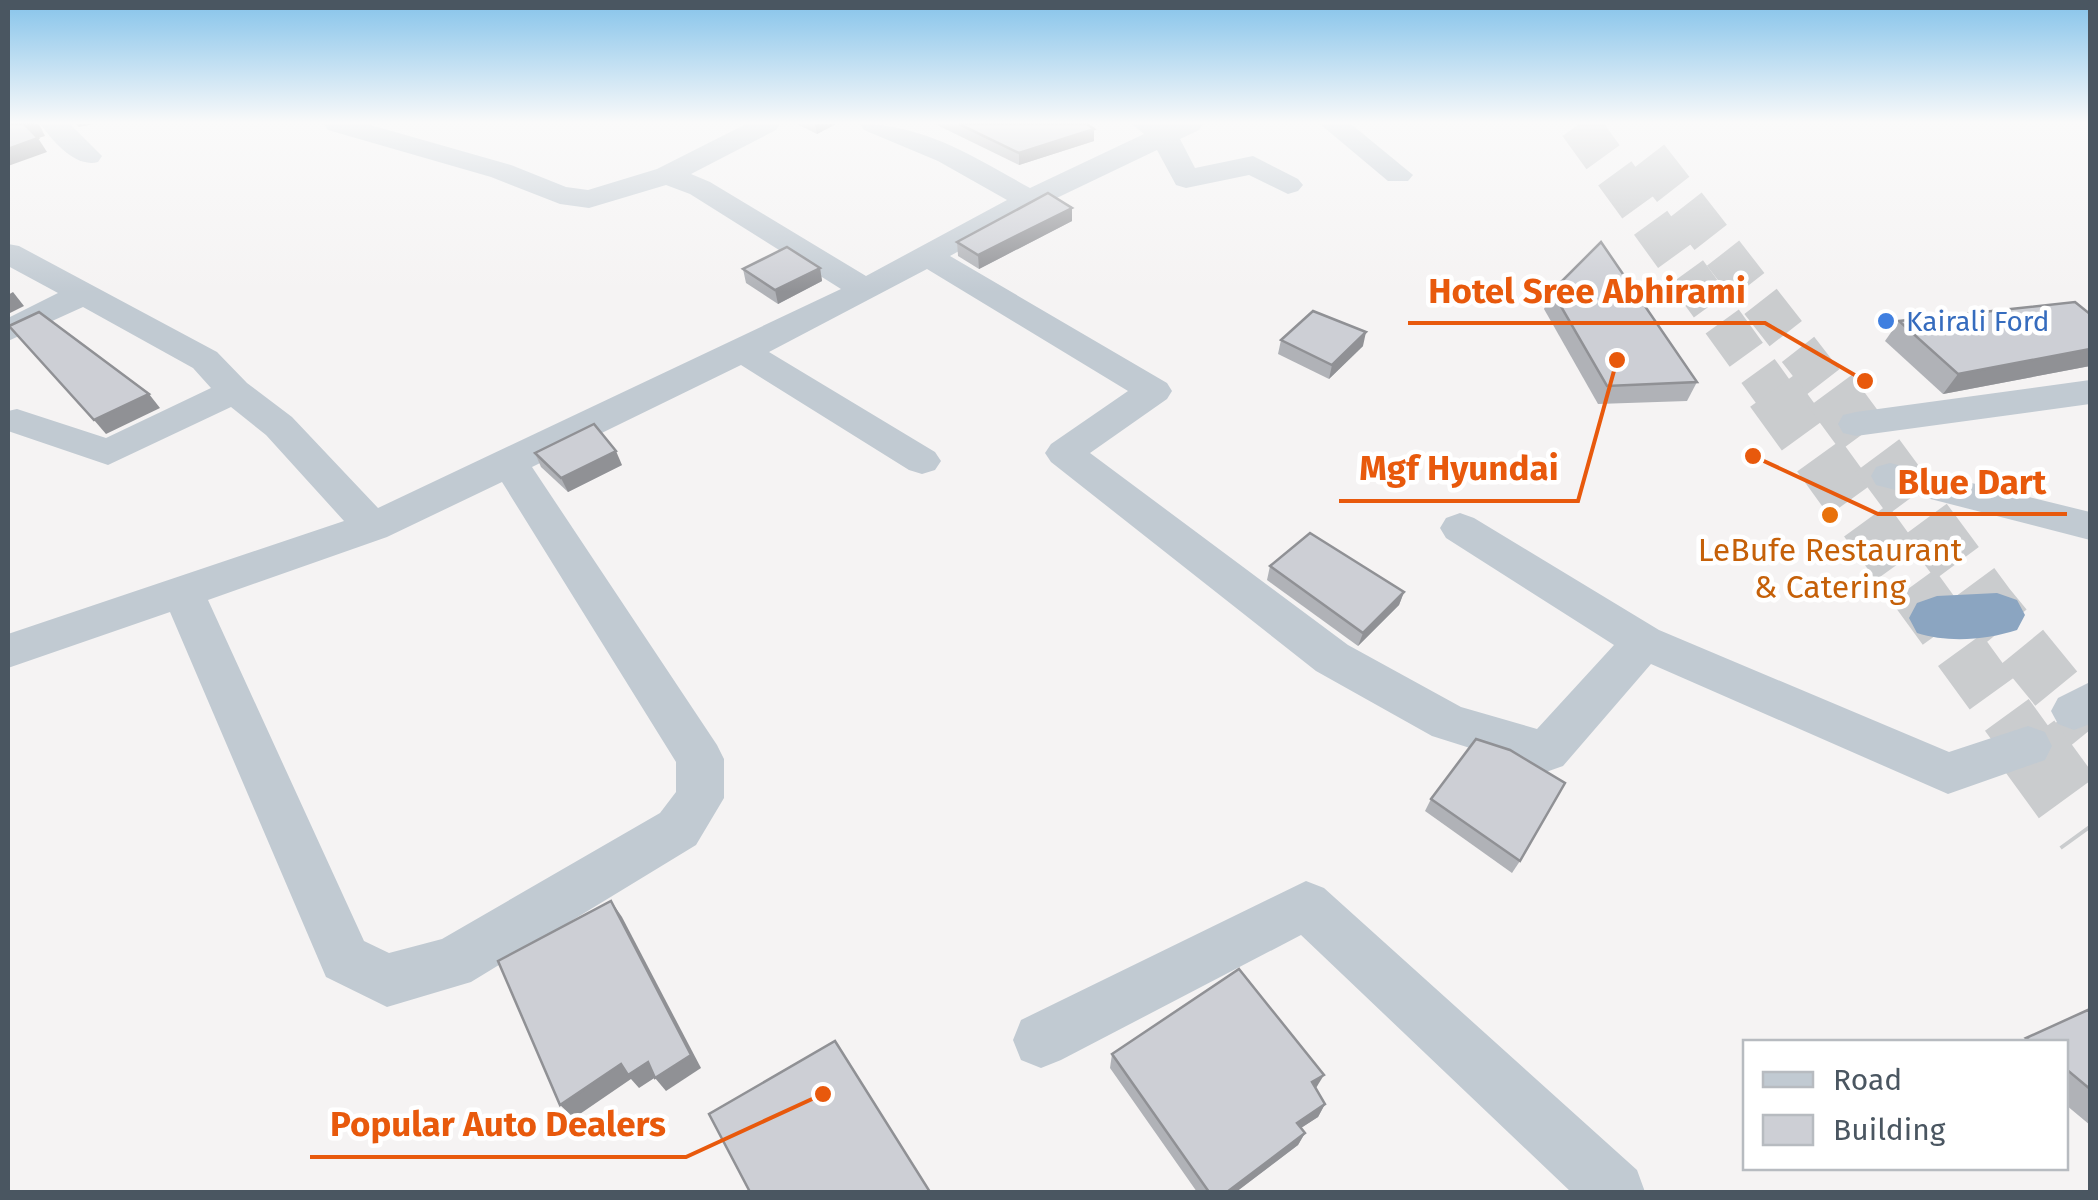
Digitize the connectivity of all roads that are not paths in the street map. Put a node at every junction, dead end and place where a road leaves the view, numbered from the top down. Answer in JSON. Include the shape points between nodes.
{"nodes":[{"id":1,"x":523,"y":180,"type":"edge"},
{"id":2,"x":651,"y":180,"type":"edge"},
{"id":3,"x":680,"y":180,"type":"edge"},
{"id":4,"x":993,"y":180,"type":"edge"},
{"id":5,"x":1067,"y":180,"type":"edge"},
{"id":6,"x":1279,"y":180,"type":"edge"},
{"id":7,"x":1288,"y":185,"type":"dead end"},
{"id":8,"x":1029,"y":200,"type":"junction"},
{"id":9,"x":8,"y":253,"type":"edge"},
{"id":10,"x":925,"y":254,"type":"junction"},
{"id":11,"x":864,"y":289,"type":"junction"},
{"id":12,"x":83,"y":294,"type":"junction"},
{"id":13,"x":8,"y":330,"type":"edge"},
{"id":14,"x":743,"y":351,"type":"junction"},
{"id":15,"x":234,"y":391,"type":"junction"},
{"id":16,"x":2090,"y":392,"type":"edge"},
{"id":17,"x":17,"y":421,"type":"dead end"},
{"id":18,"x":1856,"y":424,"type":"dead end"},
{"id":19,"x":922,"y":460,"type":"dead end"},
{"id":20,"x":509,"y":462,"type":"junction"},
{"id":21,"x":1890,"y":476,"type":"dead end"},
{"id":22,"x":2090,"y":526,"type":"edge"},
{"id":23,"x":373,"y":527,"type":"junction"},
{"id":24,"x":1460,"y":528,"type":"dead end"},
{"id":25,"x":182,"y":590,"type":"junction"},
{"id":26,"x":1997,"y":615,"type":"dead end"},
{"id":27,"x":1937,"y":618,"type":"dead end"},
{"id":28,"x":1644,"y":642,"type":"junction"},
{"id":29,"x":8,"y":650,"type":"edge"},
{"id":30,"x":2028,"y":746,"type":"dead end"},
{"id":31,"x":1041,"y":1040,"type":"dead end"},
{"id":32,"x":1615,"y":1192,"type":"edge"}],
"edges":[{"from":1,"to":2,"type":"street","via":[[589,200]]},
{"from":3,"to":11,"type":"street"},
{"from":4,"to":8,"type":"street"},
{"from":5,"to":8,"type":"street"},
{"from":6,"to":7,"type":"street"},
{"from":8,"to":10,"type":"street"},
{"from":9,"to":12,"type":"street"},
{"from":10,"to":11,"type":"street"},
{"from":10,"to":28,"type":"street","via":[[1154,391],[1064,453],[1332,658],[1448,722],[1546,752]]},
{"from":11,"to":14,"type":"street"},
{"from":12,"to":13,"type":"street"},
{"from":12,"to":15,"type":"street","via":[[205,360]]},
{"from":14,"to":19,"type":"street"},
{"from":14,"to":20,"type":"street"},
{"from":15,"to":17,"type":"street","via":[[108,452]]},
{"from":15,"to":23,"type":"street","via":[[279,426]]},
{"from":16,"to":18,"type":"street"},
{"from":20,"to":23,"type":"street"},
{"from":20,"to":25,"type":"street","via":[[700,758],[700,798],[678,829],[452,963],[387,980],[346,959]]},
{"from":21,"to":22,"type":"street"},
{"from":23,"to":25,"type":"street"},
{"from":24,"to":28,"type":"street"},
{"from":25,"to":29,"type":"street"},
{"from":26,"to":27,"type":"highway"},
{"from":28,"to":30,"type":"street","via":[[1948,773]]},
{"from":31,"to":32,"type":"street","via":[[1306,905]]}]}
